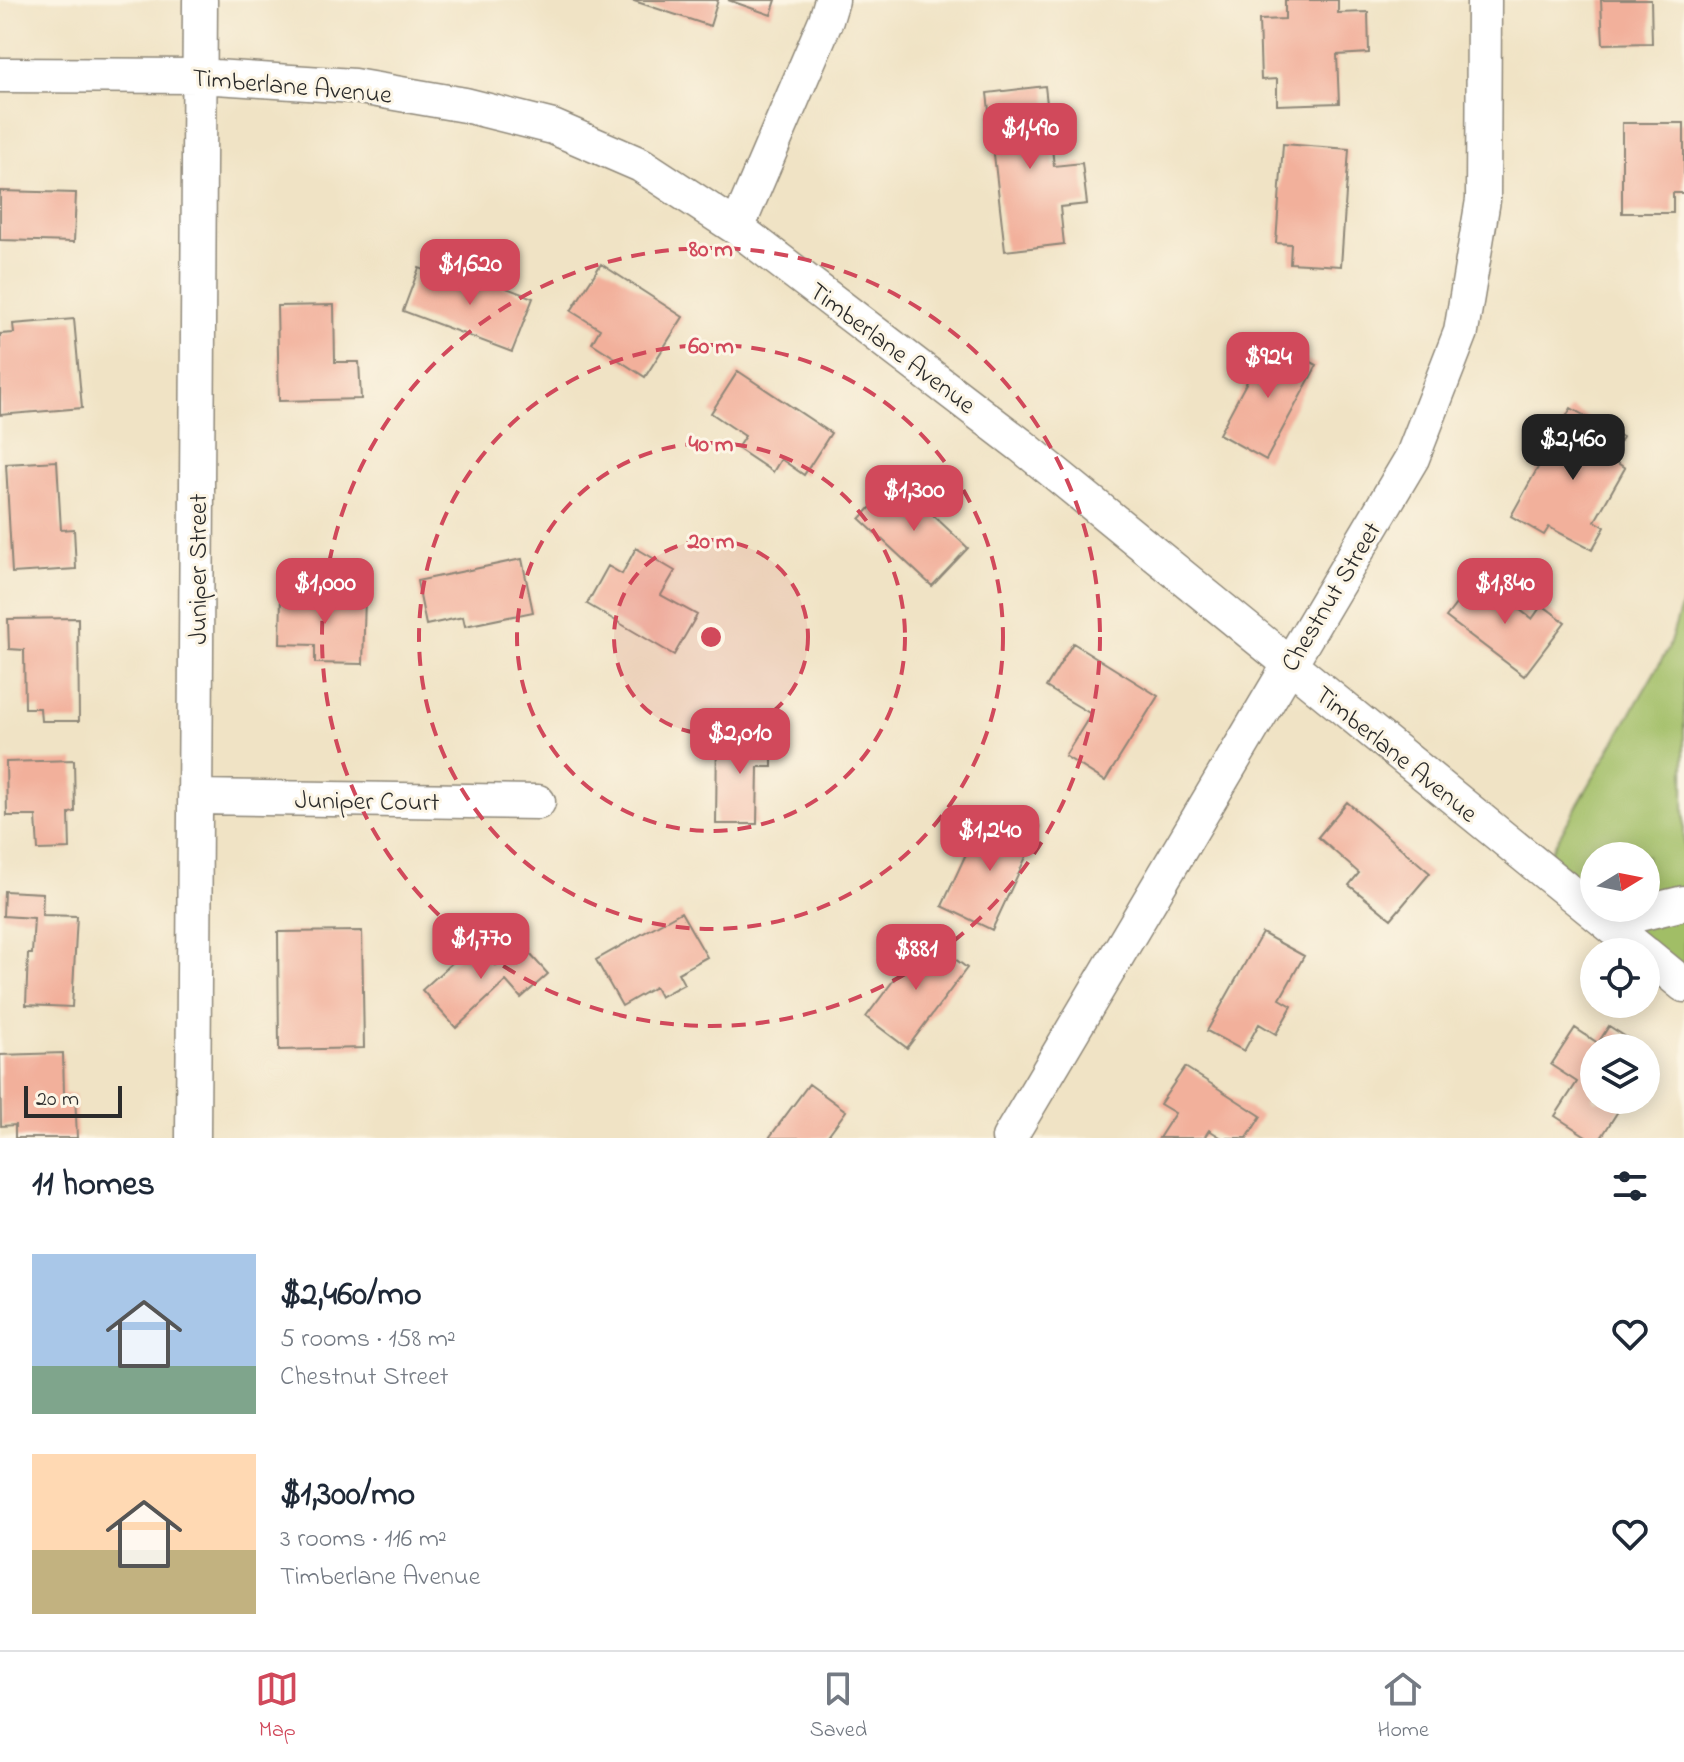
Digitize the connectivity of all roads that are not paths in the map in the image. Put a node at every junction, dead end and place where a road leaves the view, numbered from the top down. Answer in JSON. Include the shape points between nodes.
{"nodes":[{"id":1,"x":200,"y":0,"type":"edge"},
{"id":2,"x":832,"y":0,"type":"edge"},
{"id":3,"x":1484,"y":0,"type":"edge"},
{"id":4,"x":0,"y":75,"type":"edge"},
{"id":5,"x":200,"y":76,"type":"junction"},
{"id":6,"x":737,"y":228,"type":"junction"},
{"id":7,"x":1288,"y":665,"type":"junction"},
{"id":8,"x":196,"y":797,"type":"junction"},
{"id":9,"x":538,"y":802,"type":"dead end"},
{"id":10,"x":1580,"y":901,"type":"edge"},
{"id":11,"x":1684,"y":903,"type":"edge"},
{"id":12,"x":1660,"y":909,"type":"edge"},
{"id":13,"x":1606,"y":922,"type":"edge"},
{"id":14,"x":1626,"y":938,"type":"edge"},
{"id":15,"x":1660,"y":965,"type":"edge"},
{"id":16,"x":1684,"y":985,"type":"edge"},
{"id":17,"x":193,"y":1138,"type":"edge"},
{"id":18,"x":1009,"y":1138,"type":"edge"}],
"edges":[{"from":1,"to":5,"type":"street","name":"Juniper Street"},
{"from":2,"to":6,"type":"street"},
{"from":3,"to":7,"type":"street","name":"Chestnut Street","via":[[1483,200],[1461,332],[1412,458]]},
{"from":4,"to":5,"type":"street","name":"Timberlane Avenue"},
{"from":5,"to":6,"type":"street","name":"Timberlane Avenue","via":[[354,86],[553,127],[641,165]]},
{"from":5,"to":8,"type":"street","name":"Juniper Street"},
{"from":6,"to":7,"type":"street","name":"Timberlane Avenue","via":[[1022,446]]},
{"from":7,"to":10,"type":"street","name":"Timberlane Avenue"},
{"from":7,"to":18,"type":"street","name":"Chestnut Street"},
{"from":8,"to":9,"type":"street","name":"Juniper Court"},
{"from":8,"to":17,"type":"street","name":"Juniper Street"},
{"from":11,"to":12,"type":"street"},
{"from":13,"to":14,"type":"street","name":"Timberlane Avenue"},
{"from":15,"to":16,"type":"street","name":"Timberlane Avenue"}]}
